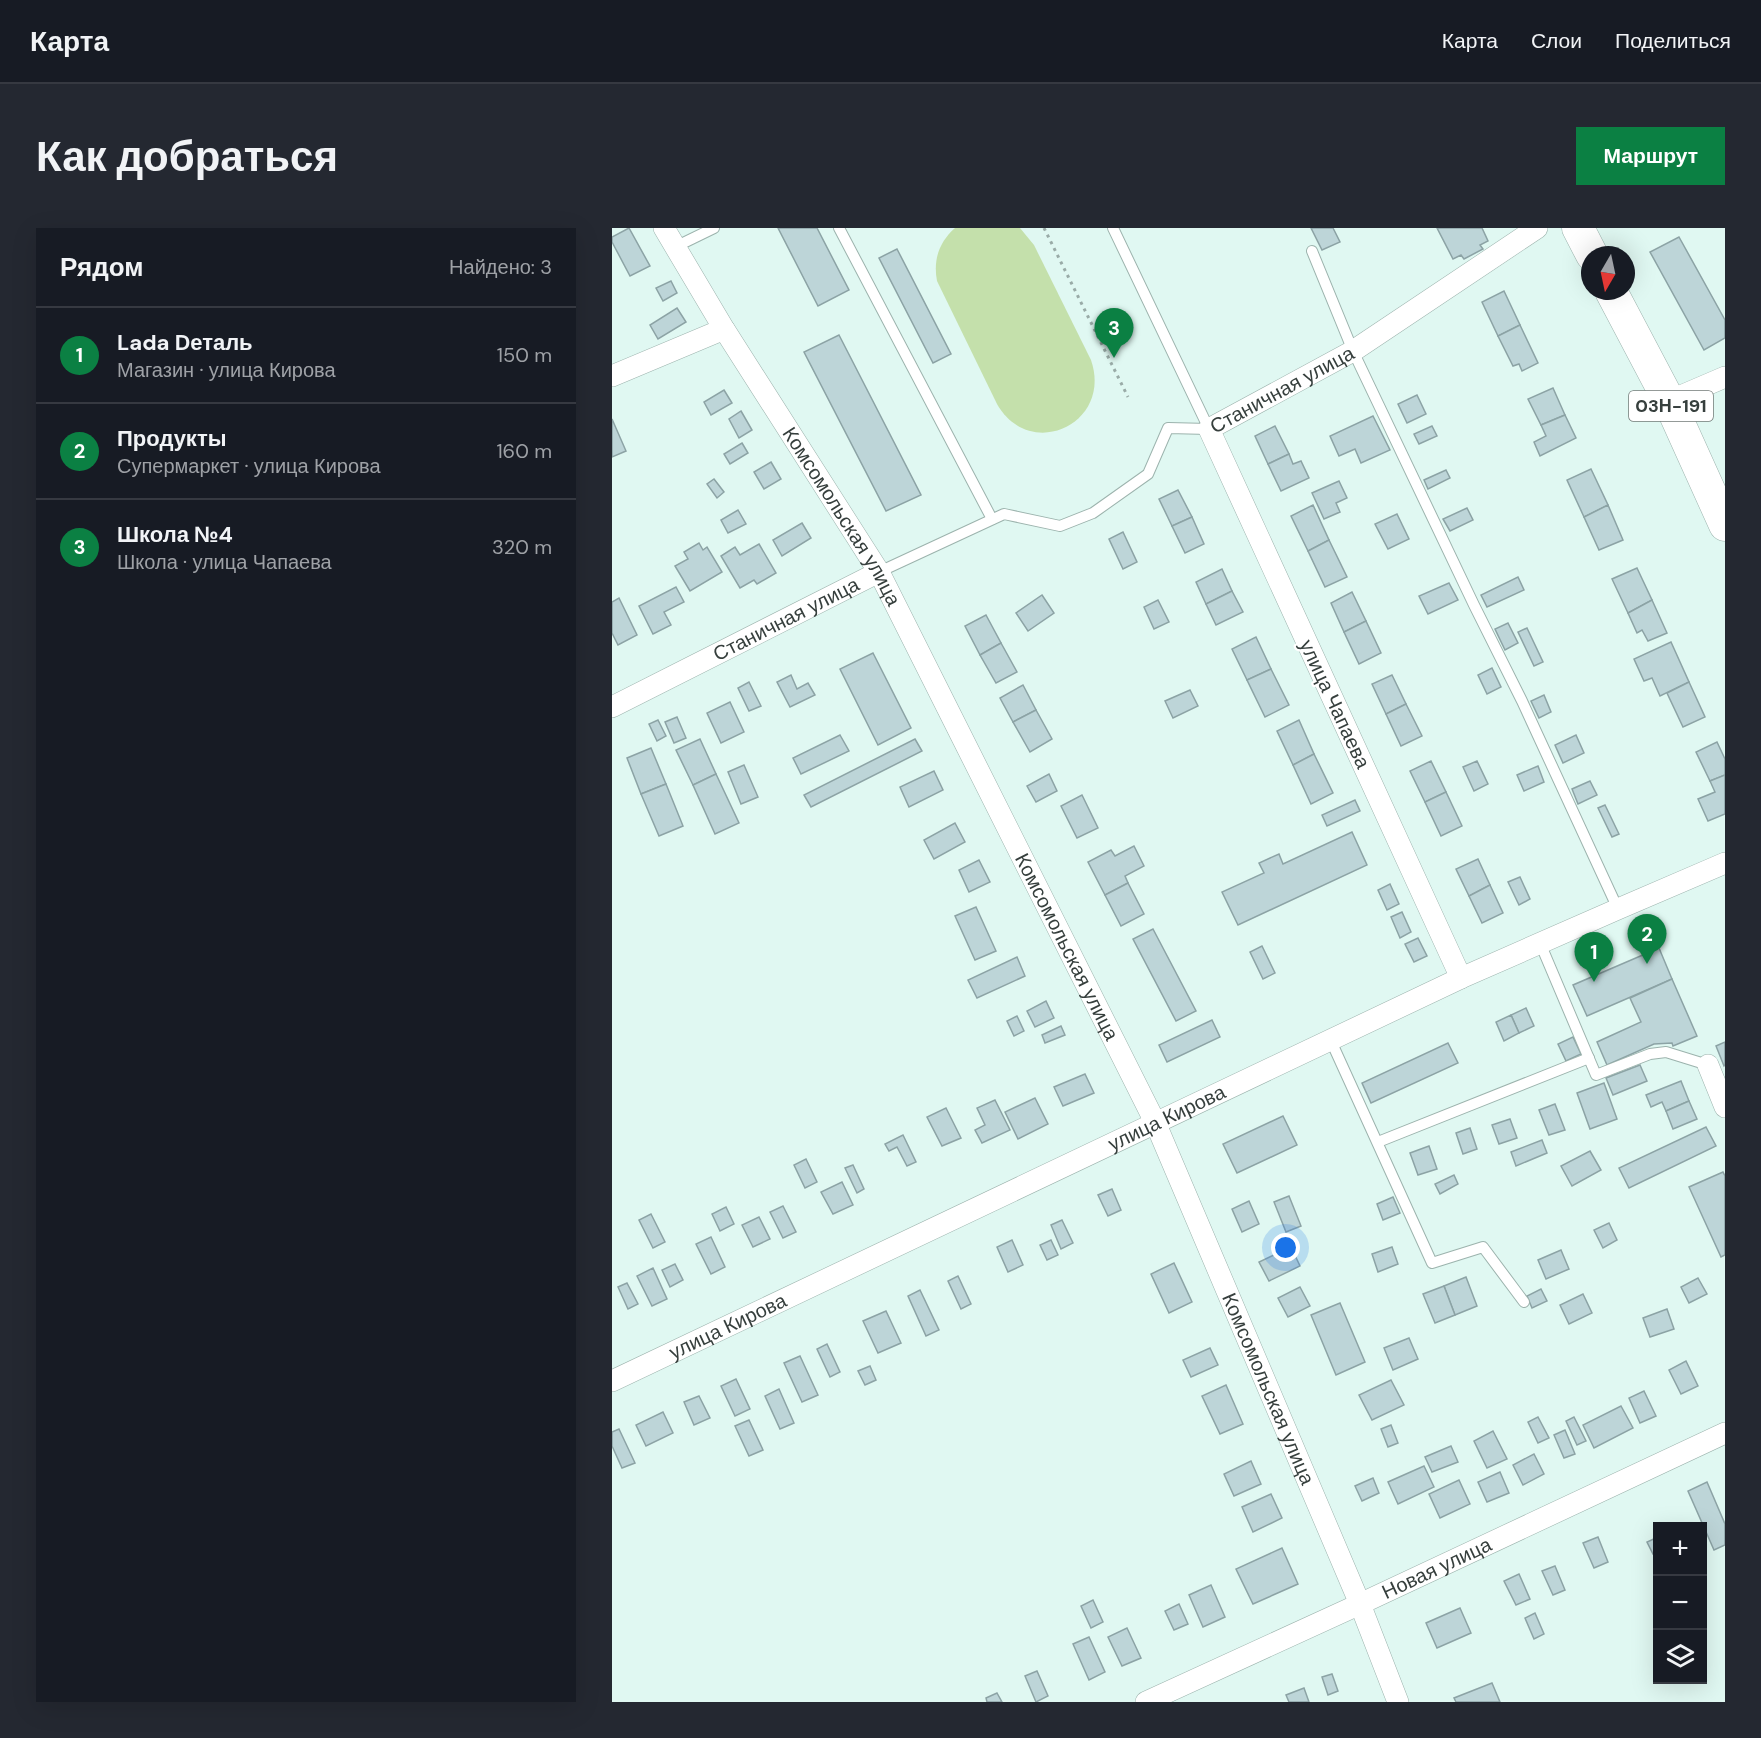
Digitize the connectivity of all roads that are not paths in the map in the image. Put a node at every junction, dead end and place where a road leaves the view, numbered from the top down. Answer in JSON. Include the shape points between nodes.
{"nodes":[{"id":1,"x":664,"y":228,"type":"edge"},
{"id":2,"x":714,"y":228,"type":"edge"},
{"id":3,"x":839,"y":228,"type":"edge"},
{"id":4,"x":1113,"y":228,"type":"edge"},
{"id":5,"x":1538,"y":228,"type":"edge"},
{"id":6,"x":1578,"y":228,"type":"edge"},
{"id":7,"x":1587,"y":246,"type":"edge"},
{"id":8,"x":675,"y":247,"type":"junction"},
{"id":9,"x":1312,"y":251,"type":"dead end"},
{"id":10,"x":1616,"y":300,"type":"edge"},
{"id":11,"x":724,"y":329,"type":"junction"},
{"id":12,"x":1353,"y":351,"type":"junction"},
{"id":13,"x":612,"y":376,"type":"edge"},
{"id":14,"x":1725,"y":377,"type":"edge"},
{"id":15,"x":1669,"y":401,"type":"junction"},
{"id":16,"x":1209,"y":429,"type":"junction"},
{"id":17,"x":992,"y":519,"type":"junction"},
{"id":18,"x":1725,"y":525,"type":"edge"},
{"id":19,"x":879,"y":572,"type":"junction"},
{"id":20,"x":612,"y":707,"type":"edge"},
{"id":21,"x":1725,"y":863,"type":"edge"},
{"id":22,"x":1617,"y":909,"type":"junction"},
{"id":23,"x":1540,"y":943,"type":"junction"},
{"id":24,"x":1461,"y":978,"type":"junction"},
{"id":25,"x":1331,"y":1041,"type":"junction"},
{"id":26,"x":1589,"y":1058,"type":"junction"},
{"id":27,"x":1708,"y":1065,"type":"joint"},
{"id":28,"x":1725,"y":1107,"type":"edge"},
{"id":29,"x":1155,"y":1122,"type":"junction"},
{"id":30,"x":1378,"y":1142,"type":"junction"},
{"id":31,"x":1524,"y":1302,"type":"dead end"},
{"id":32,"x":612,"y":1381,"type":"edge"},
{"id":33,"x":1725,"y":1433,"type":"edge"},
{"id":34,"x":1360,"y":1604,"type":"junction"},
{"id":35,"x":1146,"y":1702,"type":"edge"},
{"id":36,"x":1398,"y":1702,"type":"edge"}],
"edges":[{"from":1,"to":8,"type":"street","name":"Комсомольская улица"},
{"from":2,"to":8,"type":"lane"},
{"from":3,"to":17,"type":"lane"},
{"from":4,"to":16,"type":"lane"},
{"from":5,"to":12,"type":"street","name":"Станичная улица"},
{"from":6,"to":7,"type":"main road"},
{"from":8,"to":11,"type":"street","name":"Комсомольская улица"},
{"from":9,"to":12,"type":"lane"},
{"from":10,"to":15,"type":"main road","number":"03Н-191"},
{"from":11,"to":13,"type":"street"},
{"from":11,"to":19,"type":"street","name":"Комсомольская улица"},
{"from":12,"to":16,"type":"street","name":"Станичная улица"},
{"from":12,"to":22,"type":"lane","via":[[1522,701]]},
{"from":14,"to":15,"type":"street"},
{"from":15,"to":18,"type":"main road","number":"03Н-191"},
{"from":16,"to":17,"type":"lane","name":"Станичная улица","via":[[1168,428],[1148,474],[1093,513],[1060,526],[1004,514]]},
{"from":16,"to":24,"type":"street","name":"улица Чапаева"},
{"from":17,"to":19,"type":"lane","name":"Станичная улица"},
{"from":19,"to":20,"type":"street","name":"Станичная улица"},
{"from":19,"to":29,"type":"street","name":"Комсомольская улица"},
{"from":21,"to":22,"type":"street","name":"улица Кирова"},
{"from":22,"to":23,"type":"street","name":"улица Кирова"},
{"from":23,"to":24,"type":"street","name":"улица Кирова"},
{"from":23,"to":26,"type":"lane"},
{"from":24,"to":25,"type":"street","name":"улица Кирова"},
{"from":25,"to":29,"type":"street","name":"улица Кирова"},
{"from":25,"to":30,"type":"lane"},
{"from":26,"to":27,"type":"lane","via":[[1596,1075],[1650,1054],[1666,1052]]},
{"from":26,"to":30,"type":"lane"},
{"from":27,"to":28,"type":"street"},
{"from":29,"to":32,"type":"street","name":"улица Кирова"},
{"from":29,"to":34,"type":"street","name":"Комсомольская улица"},
{"from":30,"to":31,"type":"lane","via":[[1432,1263],[1483,1247]]},
{"from":33,"to":34,"type":"street","name":"Новая улица"},
{"from":34,"to":35,"type":"street","name":"Новая улица"},
{"from":34,"to":36,"type":"street","name":"Комсомольская улица"}]}
